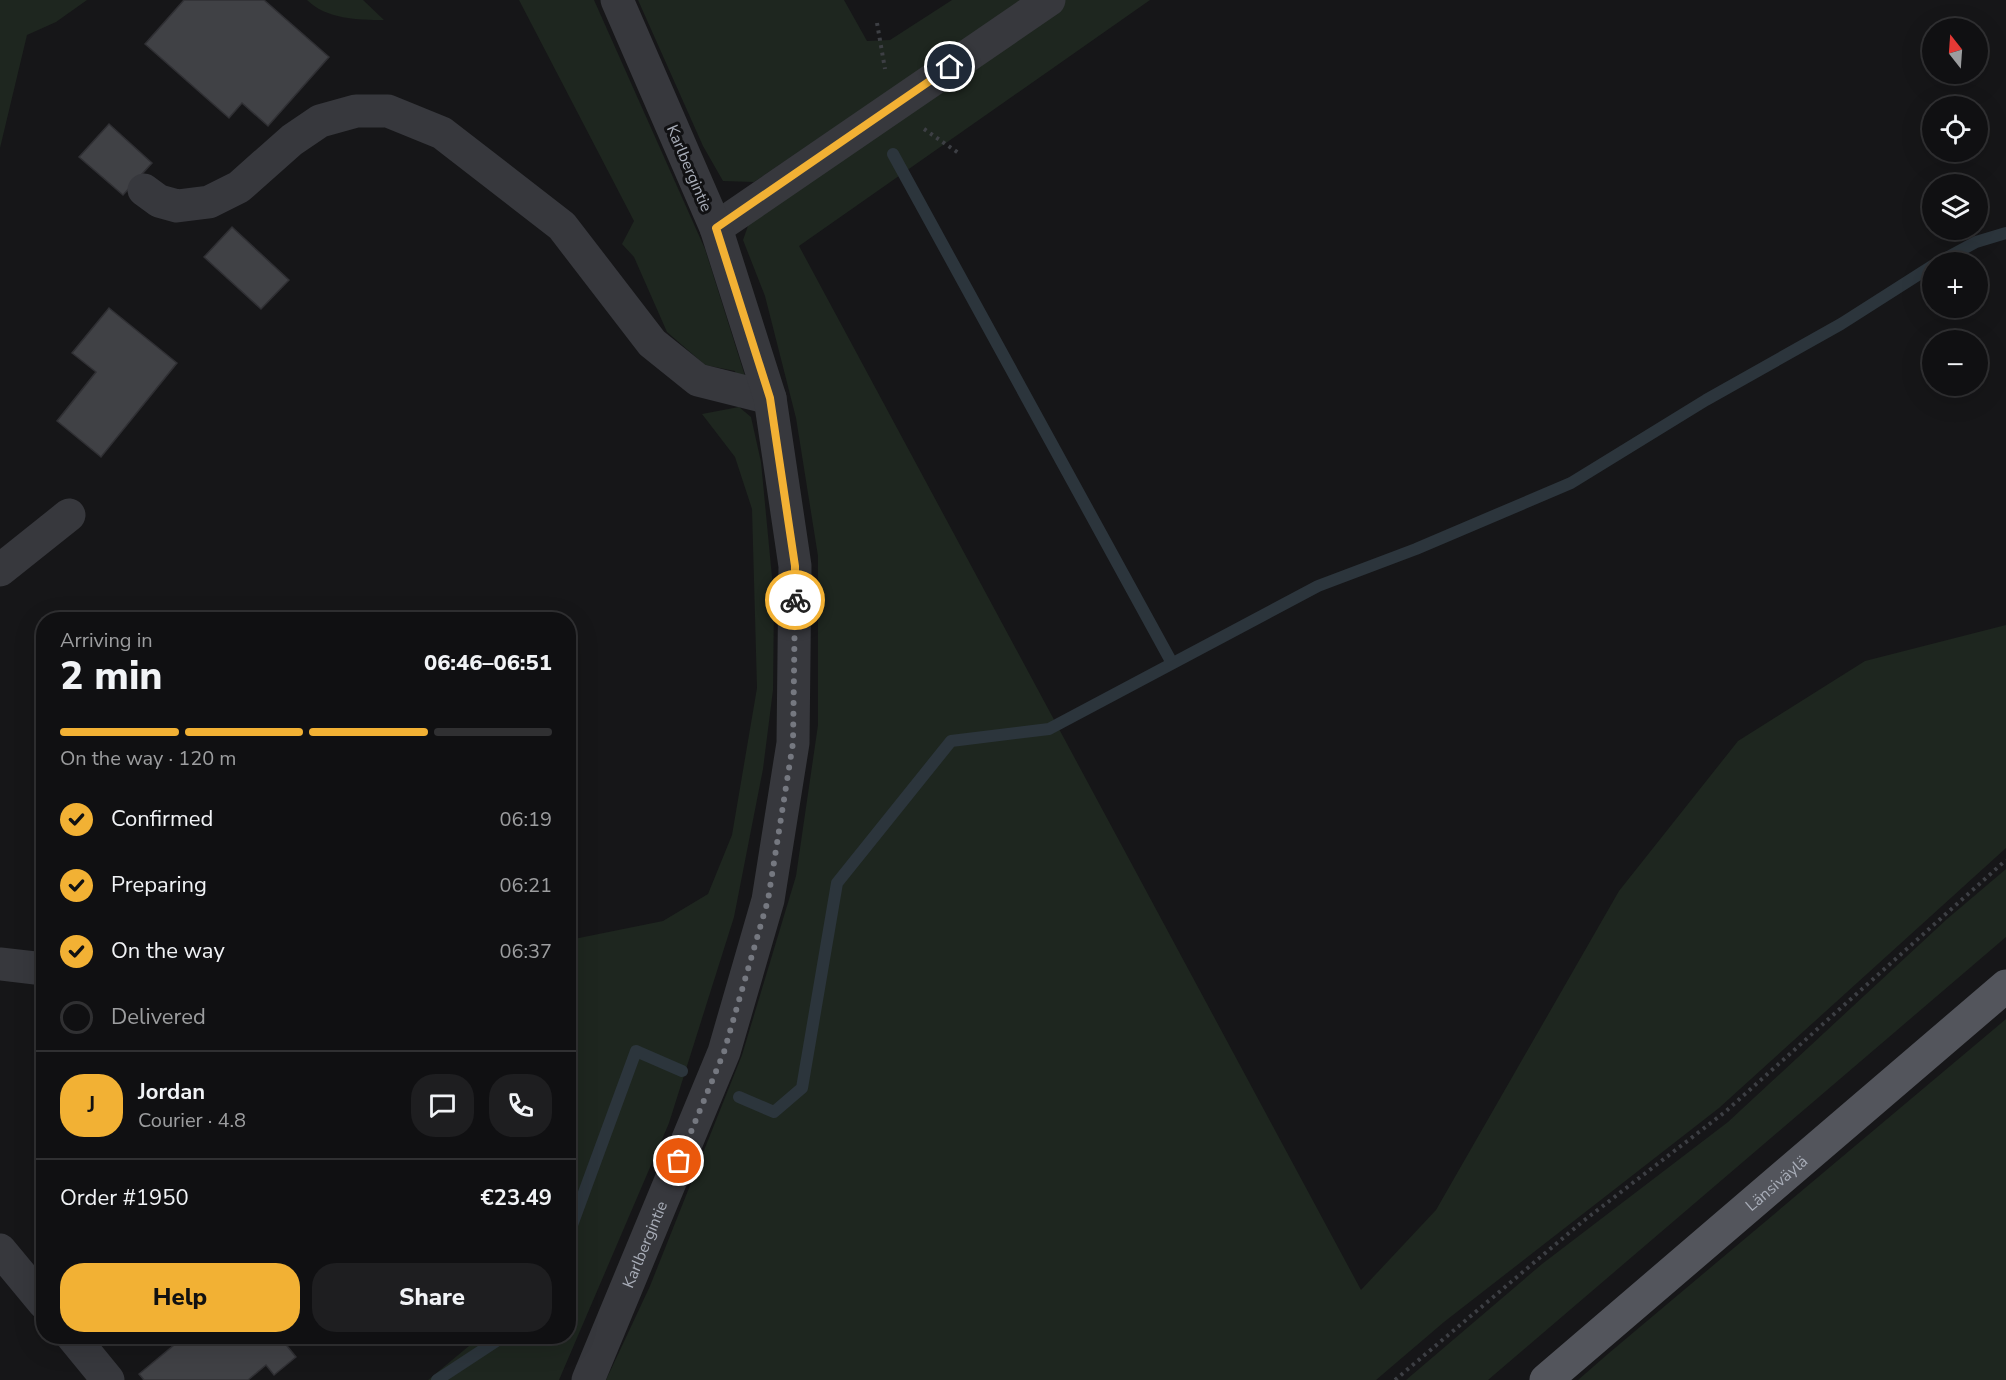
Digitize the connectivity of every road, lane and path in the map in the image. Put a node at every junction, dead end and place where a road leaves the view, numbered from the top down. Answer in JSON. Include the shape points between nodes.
{"nodes":[{"id":1,"x":617,"y":0,"type":"edge"},
{"id":2,"x":1048,"y":0,"type":"edge"},
{"id":3,"x":144,"y":190,"type":"dead end"},
{"id":4,"x":716,"y":228,"type":"junction"},
{"id":5,"x":770,"y":398,"type":"junction"},
{"id":6,"x":69,"y":515,"type":"dead end"},
{"id":7,"x":0,"y":570,"type":"edge"},
{"id":8,"x":2006,"y":860,"type":"edge"},
{"id":9,"x":0,"y":964,"type":"edge"},
{"id":10,"x":36,"y":968,"type":"edge"},
{"id":11,"x":2006,"y":986,"type":"edge"},
{"id":12,"x":0,"y":1250,"type":"edge"},
{"id":13,"x":36,"y":1293,"type":"edge"},
{"id":14,"x":79,"y":1344,"type":"edge"},
{"id":15,"x":108,"y":1380,"type":"edge"},
{"id":16,"x":588,"y":1380,"type":"edge"},
{"id":17,"x":1395,"y":1380,"type":"edge"},
{"id":18,"x":1546,"y":1380,"type":"edge"}],
"edges":[{"from":1,"to":4,"type":"street","name":"Karlbergintie"},
{"from":2,"to":4,"type":"street"},
{"from":3,"to":5,"type":"street","via":[[177,207],[209,202],[239,188],[292,140],[320,121],[356,111],[388,111],[442,133],[562,226],[652,344],[698,380]]},
{"from":4,"to":5,"type":"street","name":"Karlbergintie"},
{"from":5,"to":16,"type":"street","name":"Karlbergintie","via":[[795,578],[793,743],[768,900],[724,1052]]},
{"from":6,"to":7,"type":"street"},
{"from":8,"to":17,"type":"path","via":[[1725,1112],[1582,1222]]},
{"from":9,"to":10,"type":"street"},
{"from":11,"to":18,"type":"main road","name":"Länsiväylä"},
{"from":12,"to":13,"type":"street"},
{"from":14,"to":15,"type":"street"}]}
